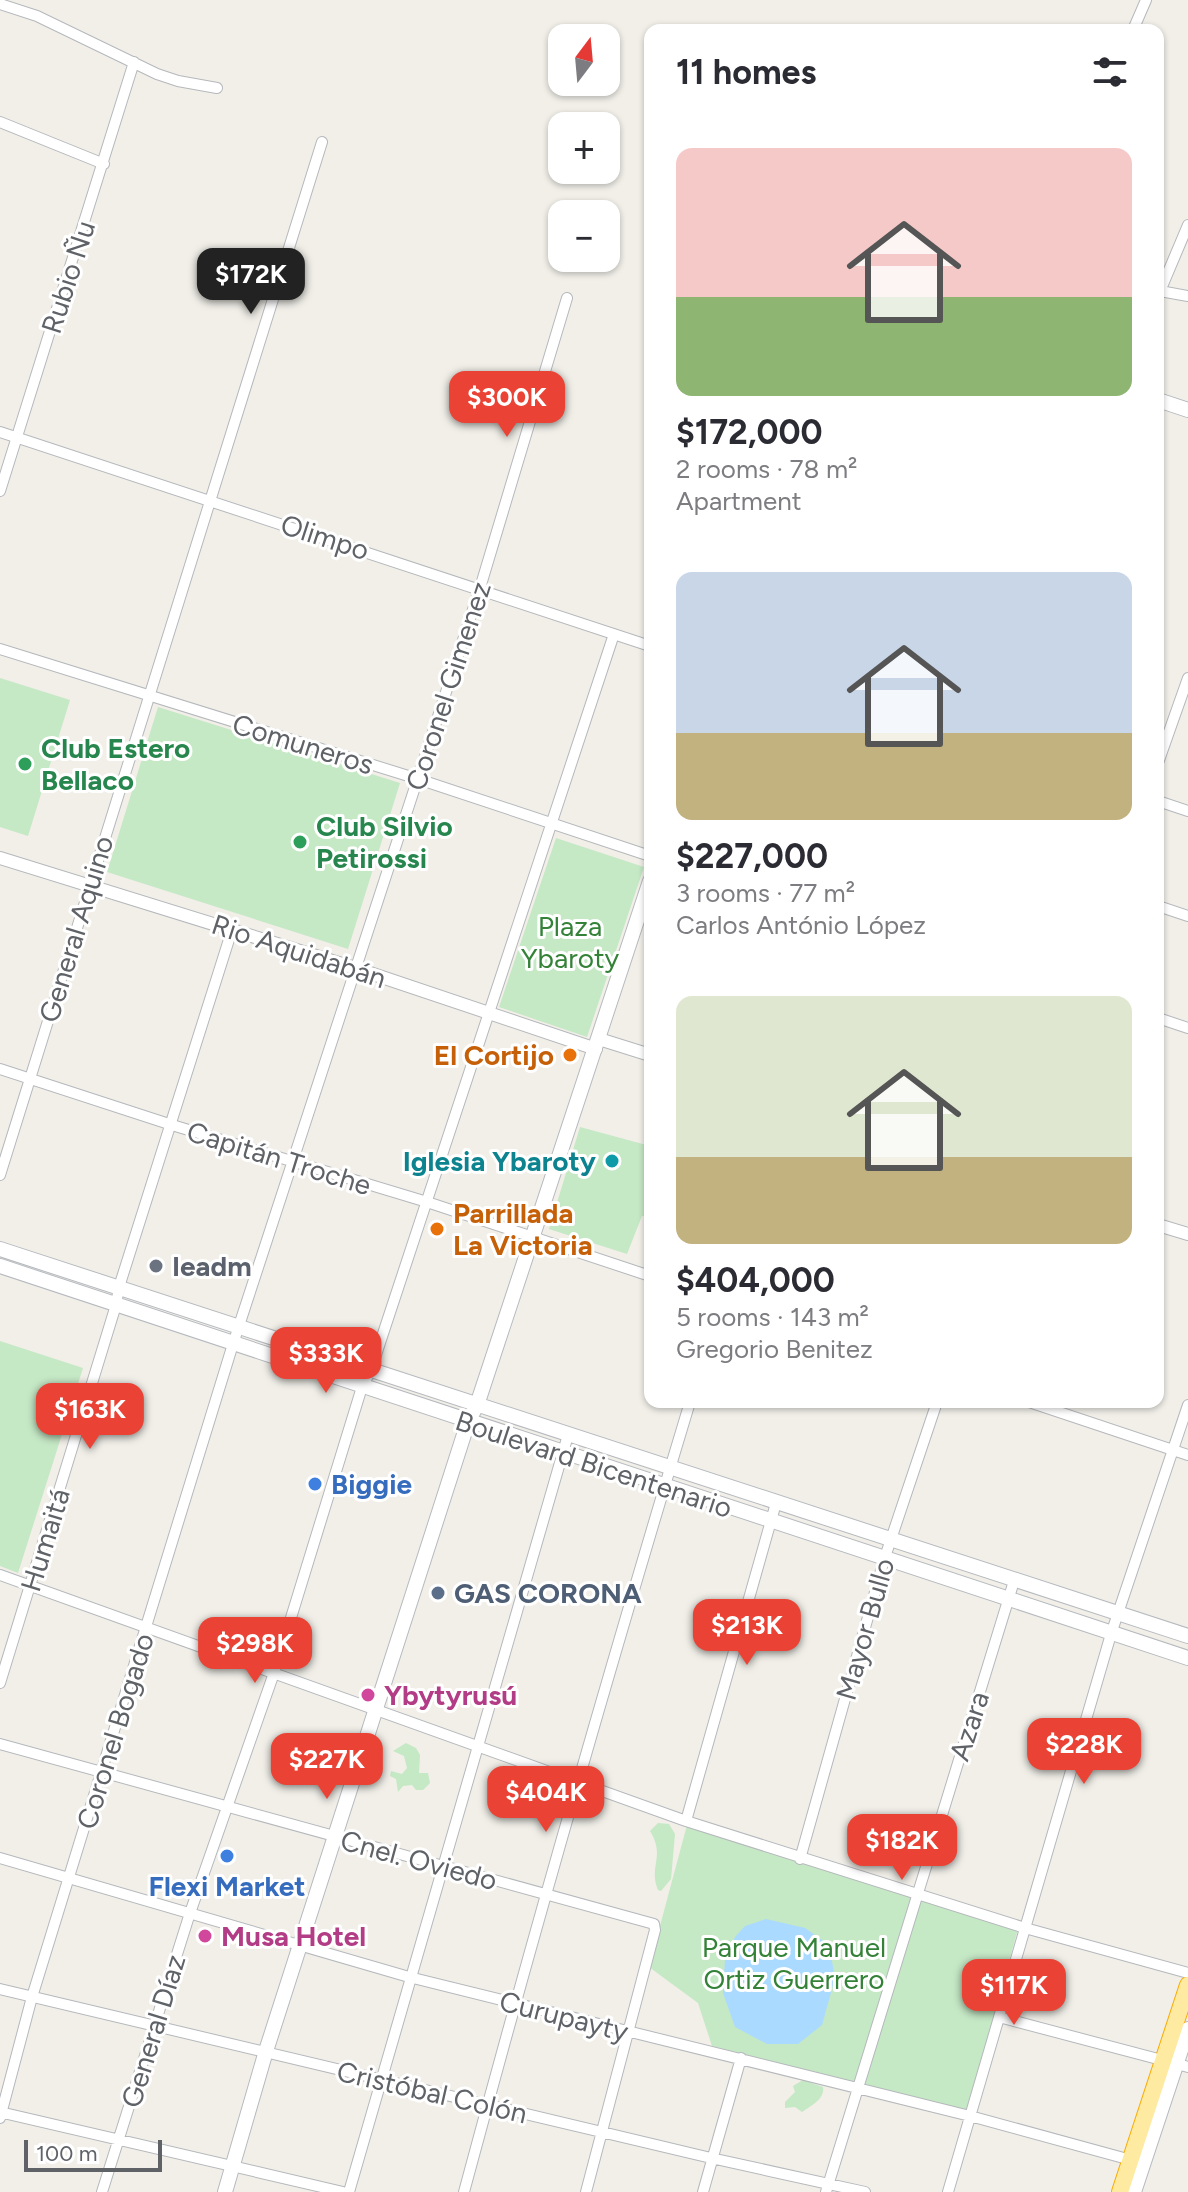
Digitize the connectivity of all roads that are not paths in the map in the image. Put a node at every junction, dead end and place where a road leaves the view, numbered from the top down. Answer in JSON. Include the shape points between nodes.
{"nodes":[{"id":1,"x":1146,"y":0,"type":"edge"},
{"id":2,"x":0,"y":4,"type":"edge"},
{"id":3,"x":1136,"y":24,"type":"edge"},
{"id":4,"x":134,"y":62,"type":"junction"},
{"id":5,"x":217,"y":88,"type":"dead end"},
{"id":6,"x":0,"y":122,"type":"edge"},
{"id":7,"x":322,"y":142,"type":"dead end"},
{"id":8,"x":104,"y":164,"type":"junction"},
{"id":9,"x":1188,"y":225,"type":"edge"},
{"id":10,"x":1164,"y":282,"type":"edge"},
{"id":11,"x":1164,"y":294,"type":"edge"},
{"id":12,"x":1188,"y":296,"type":"edge"},
{"id":13,"x":567,"y":298,"type":"dead end"},
{"id":14,"x":1164,"y":402,"type":"edge"},
{"id":15,"x":1188,"y":410,"type":"edge"},
{"id":16,"x":0,"y":432,"type":"edge"},
{"id":17,"x":17,"y":437,"type":"junction"},
{"id":18,"x":0,"y":491,"type":"edge"},
{"id":19,"x":212,"y":500,"type":"junction"},
{"id":20,"x":480,"y":588,"type":"junction"},
{"id":21,"x":614,"y":634,"type":"junction"},
{"id":22,"x":644,"y":644,"type":"edge"},
{"id":23,"x":0,"y":649,"type":"edge"},
{"id":24,"x":1188,"y":678,"type":"edge"},
{"id":25,"x":149,"y":696,"type":"junction"},
{"id":26,"x":1164,"y":746,"type":"edge"},
{"id":27,"x":418,"y":779,"type":"junction"},
{"id":28,"x":1164,"y":803,"type":"edge"},
{"id":29,"x":1188,"y":811,"type":"edge"},
{"id":30,"x":552,"y":824,"type":"junction"},
{"id":31,"x":644,"y":854,"type":"edge"},
{"id":32,"x":0,"y":858,"type":"edge"},
{"id":33,"x":89,"y":886,"type":"junction"},
{"id":34,"x":644,"y":900,"type":"edge"},
{"id":35,"x":1164,"y":908,"type":"edge"},
{"id":36,"x":1188,"y":916,"type":"edge"},
{"id":37,"x":232,"y":930,"type":"junction"},
{"id":38,"x":355,"y":968,"type":"junction"},
{"id":39,"x":491,"y":1013,"type":"junction"},
{"id":40,"x":1164,"y":1020,"type":"edge"},
{"id":41,"x":1188,"y":1028,"type":"edge"},
{"id":42,"x":598,"y":1044,"type":"junction"},
{"id":43,"x":644,"y":1054,"type":"edge"},
{"id":44,"x":0,"y":1069,"type":"edge"},
{"id":45,"x":30,"y":1079,"type":"junction"},
{"id":46,"x":172,"y":1125,"type":"junction"},
{"id":47,"x":293,"y":1162,"type":"junction"},
{"id":48,"x":0,"y":1175,"type":"edge"},
{"id":49,"x":427,"y":1202,"type":"junction"},
{"id":50,"x":1164,"y":1227,"type":"edge"},
{"id":51,"x":1188,"y":1234,"type":"edge"},
{"id":52,"x":533,"y":1237,"type":"junction"},
{"id":53,"x":0,"y":1249,"type":"edge"},
{"id":54,"x":0,"y":1266,"type":"edge"},
{"id":55,"x":644,"y":1274,"type":"edge"},
{"id":56,"x":119,"y":1287,"type":"junction"},
{"id":57,"x":116,"y":1305,"type":"junction"},
{"id":58,"x":239,"y":1327,"type":"junction"},
{"id":59,"x":233,"y":1344,"type":"junction"},
{"id":60,"x":371,"y":1370,"type":"junction"},
{"id":61,"x":362,"y":1387,"type":"junction"},
{"id":62,"x":477,"y":1405,"type":"junction"},
{"id":63,"x":1188,"y":1405,"type":"edge"},
{"id":64,"x":688,"y":1408,"type":"edge"},
{"id":65,"x":935,"y":1408,"type":"edge"},
{"id":66,"x":1047,"y":1408,"type":"edge"},
{"id":67,"x":468,"y":1422,"type":"junction"},
{"id":68,"x":568,"y":1435,"type":"junction"},
{"id":69,"x":1173,"y":1450,"type":"junction"},
{"id":70,"x":562,"y":1453,"type":"junction"},
{"id":71,"x":1188,"y":1455,"type":"edge"},
{"id":72,"x":670,"y":1468,"type":"junction"},
{"id":73,"x":663,"y":1487,"type":"junction"},
{"id":74,"x":776,"y":1503,"type":"junction"},
{"id":75,"x":770,"y":1522,"type":"junction"},
{"id":76,"x":891,"y":1541,"type":"junction"},
{"id":77,"x":884,"y":1560,"type":"junction"},
{"id":78,"x":0,"y":1575,"type":"edge"},
{"id":79,"x":1014,"y":1581,"type":"junction"},
{"id":80,"x":31,"y":1586,"type":"junction"},
{"id":81,"x":1009,"y":1601,"type":"junction"},
{"id":82,"x":1118,"y":1615,"type":"junction"},
{"id":83,"x":147,"y":1628,"type":"junction"},
{"id":84,"x":1111,"y":1634,"type":"junction"},
{"id":85,"x":1188,"y":1636,"type":"edge"},
{"id":86,"x":1188,"y":1658,"type":"edge"},
{"id":87,"x":274,"y":1673,"type":"junction"},
{"id":88,"x":0,"y":1683,"type":"edge"},
{"id":89,"x":376,"y":1710,"type":"junction"},
{"id":90,"x":0,"y":1744,"type":"edge"},
{"id":91,"x":477,"y":1746,"type":"junction"},
{"id":92,"x":102,"y":1772,"type":"junction"},
{"id":93,"x":579,"y":1783,"type":"junction"},
{"id":94,"x":226,"y":1806,"type":"junction"},
{"id":95,"x":686,"y":1821,"type":"junction"},
{"id":96,"x":335,"y":1837,"type":"junction"},
{"id":97,"x":0,"y":1858,"type":"edge"},
{"id":98,"x":800,"y":1859,"type":"junction"},
{"id":99,"x":441,"y":1867,"type":"junction"},
{"id":100,"x":69,"y":1878,"type":"junction"},
{"id":101,"x":916,"y":1893,"type":"junction"},
{"id":102,"x":546,"y":1894,"type":"junction"},
{"id":103,"x":190,"y":1913,"type":"junction"},
{"id":104,"x":1025,"y":1928,"type":"junction"},
{"id":105,"x":300,"y":1947,"type":"junction"},
{"id":106,"x":1188,"y":1973,"type":"edge"},
{"id":107,"x":409,"y":1977,"type":"junction"},
{"id":108,"x":1188,"y":1985,"type":"edge"},
{"id":109,"x":0,"y":1989,"type":"edge"},
{"id":110,"x":32,"y":1997,"type":"junction"},
{"id":111,"x":516,"y":2004,"type":"junction"},
{"id":112,"x":999,"y":2017,"type":"junction"},
{"id":113,"x":155,"y":2024,"type":"junction"},
{"id":114,"x":1188,"y":2029,"type":"edge"},
{"id":115,"x":627,"y":2032,"type":"junction"},
{"id":116,"x":266,"y":2051,"type":"junction"},
{"id":117,"x":741,"y":2058,"type":"junction"},
{"id":118,"x":1176,"y":2063,"type":"edge"},
{"id":119,"x":379,"y":2079,"type":"junction"},
{"id":120,"x":859,"y":2088,"type":"junction"},
{"id":121,"x":488,"y":2105,"type":"junction"},
{"id":122,"x":1,"y":2114,"type":"edge"},
{"id":123,"x":970,"y":2116,"type":"junction"},
{"id":124,"x":601,"y":2132,"type":"junction"},
{"id":125,"x":120,"y":2138,"type":"junction"},
{"id":126,"x":711,"y":2158,"type":"junction"},
{"id":127,"x":1131,"y":2160,"type":"junction"},
{"id":128,"x":234,"y":2165,"type":"junction"},
{"id":129,"x":826,"y":2188,"type":"edge"},
{"id":130,"x":102,"y":2192,"type":"edge"},
{"id":131,"x":225,"y":2192,"type":"edge"},
{"id":132,"x":346,"y":2192,"type":"edge"},
{"id":133,"x":464,"y":2192,"type":"edge"},
{"id":134,"x":586,"y":2192,"type":"edge"},
{"id":135,"x":703,"y":2192,"type":"edge"},
{"id":136,"x":865,"y":2192,"type":"edge"},
{"id":137,"x":948,"y":2192,"type":"edge"},
{"id":138,"x":1120,"y":2192,"type":"edge"},
{"id":139,"x":1134,"y":2192,"type":"edge"}],
"edges":[{"from":1,"to":3,"type":"street"},
{"from":2,"to":4,"type":"street"},
{"from":4,"to":5,"type":"street","via":[[178,81]]},
{"from":4,"to":8,"type":"street","name":"Rubio Ñu"},
{"from":6,"to":8,"type":"street"},
{"from":7,"to":19,"type":"street","name":"General Aquino"},
{"from":8,"to":17,"type":"street","name":"Rubio Ñu"},
{"from":9,"to":10,"type":"street"},
{"from":11,"to":12,"type":"street"},
{"from":13,"to":20,"type":"street","name":"Coronel Gimenez"},
{"from":14,"to":15,"type":"main road"},
{"from":16,"to":17,"type":"street","name":"Olimpo"},
{"from":17,"to":18,"type":"street","name":"Rubio Ñu"},
{"from":17,"to":19,"type":"street","name":"Olimpo"},
{"from":19,"to":20,"type":"street","name":"Olimpo"},
{"from":19,"to":25,"type":"street","name":"General Aquino"},
{"from":20,"to":21,"type":"street","name":"Olimpo"},
{"from":20,"to":27,"type":"street","name":"Coronel Gimenez"},
{"from":21,"to":22,"type":"street","name":"Olimpo"},
{"from":21,"to":30,"type":"street","name":"General Díaz"},
{"from":23,"to":25,"type":"street","name":"Comuneros"},
{"from":24,"to":26,"type":"street"},
{"from":25,"to":27,"type":"street","name":"Comuneros"},
{"from":25,"to":33,"type":"street","name":"General Aquino"},
{"from":27,"to":30,"type":"street","name":"Comuneros"},
{"from":27,"to":38,"type":"street","name":"Coronel Gimenez"},
{"from":28,"to":29,"type":"street"},
{"from":30,"to":31,"type":"street","name":"Comuneros"},
{"from":30,"to":39,"type":"street","name":"General Díaz"},
{"from":32,"to":33,"type":"street","name":"Rio Aquidabán"},
{"from":33,"to":37,"type":"street","name":"Rio Aquidabán"},
{"from":33,"to":45,"type":"street","name":"General Aquino"},
{"from":34,"to":42,"type":"main road"},
{"from":35,"to":36,"type":"street"},
{"from":37,"to":38,"type":"street","name":"Rio Aquidabán"},
{"from":37,"to":46,"type":"street","name":"Humaitá"},
{"from":38,"to":39,"type":"street","name":"Rio Aquidabán"},
{"from":38,"to":47,"type":"street","name":"Coronel Gimenez"},
{"from":39,"to":42,"type":"street","name":"Rio Aquidabán"},
{"from":39,"to":49,"type":"street","name":"General Díaz"},
{"from":40,"to":41,"type":"street"},
{"from":42,"to":43,"type":"street","name":"Rio Aquidabán"},
{"from":42,"to":52,"type":"main road"},
{"from":44,"to":45,"type":"street","name":"Capitán Troche"},
{"from":45,"to":46,"type":"street","name":"Capitán Troche"},
{"from":45,"to":48,"type":"street","name":"General Aquino"},
{"from":46,"to":47,"type":"street","name":"Capitán Troche"},
{"from":46,"to":56,"type":"street","name":"Humaitá"},
{"from":47,"to":49,"type":"street","name":"Capitán Troche"},
{"from":47,"to":58,"type":"street","name":"Coronel Gimenez"},
{"from":49,"to":52,"type":"street","name":"Capitán Troche"},
{"from":49,"to":60,"type":"street","name":"General Díaz"},
{"from":50,"to":51,"type":"street"},
{"from":52,"to":55,"type":"street","name":"Capitán Troche"},
{"from":52,"to":62,"type":"main road"},
{"from":53,"to":56,"type":"main road","name":"Boulevard Bicentenario"},
{"from":54,"to":57,"type":"main road","name":"Boulevard Bicentenario"},
{"from":56,"to":57,"type":"street","name":"Humaitá"},
{"from":56,"to":58,"type":"main road","name":"Boulevard Bicentenario"},
{"from":57,"to":59,"type":"main road","name":"Boulevard Bicentenario"},
{"from":57,"to":80,"type":"street","name":"Humaitá"},
{"from":58,"to":59,"type":"street","name":"Coronel Gimenez"},
{"from":58,"to":60,"type":"main road","name":"Boulevard Bicentenario"},
{"from":59,"to":61,"type":"main road","name":"Boulevard Bicentenario"},
{"from":59,"to":83,"type":"street","name":"Coronel Bogado"},
{"from":60,"to":61,"type":"street","name":"General Díaz"},
{"from":60,"to":62,"type":"main road","name":"Boulevard Bicentenario"},
{"from":61,"to":67,"type":"main road","name":"Boulevard Bicentenario"},
{"from":61,"to":87,"type":"street","name":"General Díaz"},
{"from":62,"to":67,"type":"main road"},
{"from":62,"to":68,"type":"main road","name":"Boulevard Bicentenario"},
{"from":63,"to":69,"type":"street"},
{"from":64,"to":72,"type":"street"},
{"from":65,"to":76,"type":"street","name":"Mayor Bullo"},
{"from":66,"to":69,"type":"street"},
{"from":67,"to":70,"type":"main road","name":"Boulevard Bicentenario"},
{"from":67,"to":89,"type":"main road"},
{"from":68,"to":70,"type":"street"},
{"from":68,"to":72,"type":"main road","name":"Boulevard Bicentenario"},
{"from":69,"to":71,"type":"street"},
{"from":69,"to":82,"type":"street"},
{"from":70,"to":73,"type":"main road","name":"Boulevard Bicentenario"},
{"from":70,"to":91,"type":"street"},
{"from":72,"to":73,"type":"street"},
{"from":72,"to":74,"type":"main road","name":"Boulevard Bicentenario"},
{"from":73,"to":75,"type":"main road","name":"Boulevard Bicentenario"},
{"from":73,"to":93,"type":"street"},
{"from":74,"to":75,"type":"street"},
{"from":74,"to":76,"type":"main road","name":"Boulevard Bicentenario"},
{"from":75,"to":77,"type":"main road","name":"Boulevard Bicentenario"},
{"from":75,"to":95,"type":"street"},
{"from":76,"to":77,"type":"street","name":"Mayor Bullo"},
{"from":76,"to":79,"type":"main road","name":"Boulevard Bicentenario"},
{"from":77,"to":81,"type":"main road","name":"Boulevard Bicentenario"},
{"from":77,"to":98,"type":"street","name":"Mayor Bullo"},
{"from":78,"to":80,"type":"street"},
{"from":79,"to":81,"type":"street","name":"Azara"},
{"from":79,"to":82,"type":"main road","name":"Boulevard Bicentenario"},
{"from":80,"to":83,"type":"street"},
{"from":80,"to":88,"type":"street","name":"Humaitá"},
{"from":81,"to":84,"type":"main road","name":"Boulevard Bicentenario"},
{"from":81,"to":101,"type":"street","name":"Azara"},
{"from":82,"to":84,"type":"street"},
{"from":82,"to":85,"type":"main road","name":"Boulevard Bicentenario"},
{"from":83,"to":87,"type":"street"},
{"from":83,"to":92,"type":"street","name":"Coronel Bogado"},
{"from":84,"to":86,"type":"main road","name":"Boulevard Bicentenario"},
{"from":84,"to":104,"type":"street"},
{"from":87,"to":89,"type":"street"},
{"from":87,"to":94,"type":"street","name":"General Díaz"},
{"from":89,"to":91,"type":"street"},
{"from":89,"to":96,"type":"main road"},
{"from":90,"to":92,"type":"street","name":"Cnel. Oviedo"},
{"from":91,"to":93,"type":"street"},
{"from":91,"to":99,"type":"street"},
{"from":92,"to":94,"type":"street","name":"Cnel. Oviedo"},
{"from":92,"to":100,"type":"street","name":"Coronel Bogado"},
{"from":93,"to":95,"type":"street"},
{"from":93,"to":102,"type":"street"},
{"from":94,"to":96,"type":"street","name":"Cnel. Oviedo"},
{"from":94,"to":103,"type":"street","name":"General Díaz"},
{"from":95,"to":98,"type":"street"},
{"from":96,"to":99,"type":"street","name":"Cnel. Oviedo"},
{"from":96,"to":105,"type":"main road"},
{"from":97,"to":100,"type":"street","name":"Curupayty"},
{"from":98,"to":101,"type":"street"},
{"from":99,"to":102,"type":"street","name":"Cnel. Oviedo"},
{"from":99,"to":107,"type":"street"},
{"from":100,"to":103,"type":"street","name":"Curupayty"},
{"from":100,"to":110,"type":"street","name":"Coronel Bogado"},
{"from":101,"to":104,"type":"street"},
{"from":101,"to":120,"type":"street","name":"Azara"},
{"from":102,"to":111,"type":"street"},
{"from":102,"to":115,"type":"street","name":"Cnel. Oviedo","via":[[654,1924]]},
{"from":103,"to":105,"type":"street","name":"Curupayty"},
{"from":103,"to":113,"type":"street","name":"General Díaz"},
{"from":104,"to":106,"type":"street"},
{"from":104,"to":112,"type":"street"},
{"from":105,"to":107,"type":"street","name":"Curupayty"},
{"from":105,"to":116,"type":"main road"},
{"from":107,"to":111,"type":"street","name":"Curupayty"},
{"from":107,"to":119,"type":"street"},
{"from":108,"to":118,"type":"highway"},
{"from":109,"to":110,"type":"street","name":"Cristóbal Colón"},
{"from":110,"to":113,"type":"street","name":"Cristóbal Colón"},
{"from":110,"to":122,"type":"street","name":"Coronel Bogado"},
{"from":111,"to":115,"type":"street","name":"Curupayty"},
{"from":111,"to":121,"type":"street"},
{"from":112,"to":118,"type":"street"},
{"from":112,"to":123,"type":"street"},
{"from":113,"to":116,"type":"street","name":"Cristóbal Colón"},
{"from":113,"to":125,"type":"street","name":"General Díaz"},
{"from":114,"to":118,"type":"main road"},
{"from":115,"to":117,"type":"street","name":"Curupayty"},
{"from":115,"to":124,"type":"street"},
{"from":116,"to":119,"type":"street","name":"Cristóbal Colón"},
{"from":116,"to":128,"type":"main road"},
{"from":117,"to":120,"type":"street","name":"Curupayty"},
{"from":117,"to":126,"type":"street"},
{"from":118,"to":127,"type":"highway"},
{"from":118,"to":139,"type":"main road"},
{"from":119,"to":121,"type":"street","name":"Cristóbal Colón"},
{"from":119,"to":132,"type":"street"},
{"from":120,"to":123,"type":"street","name":"Curupayty"},
{"from":120,"to":129,"type":"street","name":"Azara"},
{"from":121,"to":124,"type":"street","name":"Cristóbal Colón"},
{"from":121,"to":133,"type":"street"},
{"from":122,"to":125,"type":"street"},
{"from":123,"to":127,"type":"street","name":"Curupayty"},
{"from":123,"to":137,"type":"street"},
{"from":124,"to":126,"type":"street","name":"Cristóbal Colón"},
{"from":124,"to":134,"type":"street"},
{"from":125,"to":128,"type":"street"},
{"from":125,"to":130,"type":"street","name":"General Díaz"},
{"from":126,"to":129,"type":"street","name":"Cristóbal Colón"},
{"from":126,"to":135,"type":"street"},
{"from":127,"to":138,"type":"highway"},
{"from":128,"to":131,"type":"main road"},
{"from":128,"to":132,"type":"street"},
{"from":129,"to":136,"type":"street","name":"Cristóbal Colón"}]}
